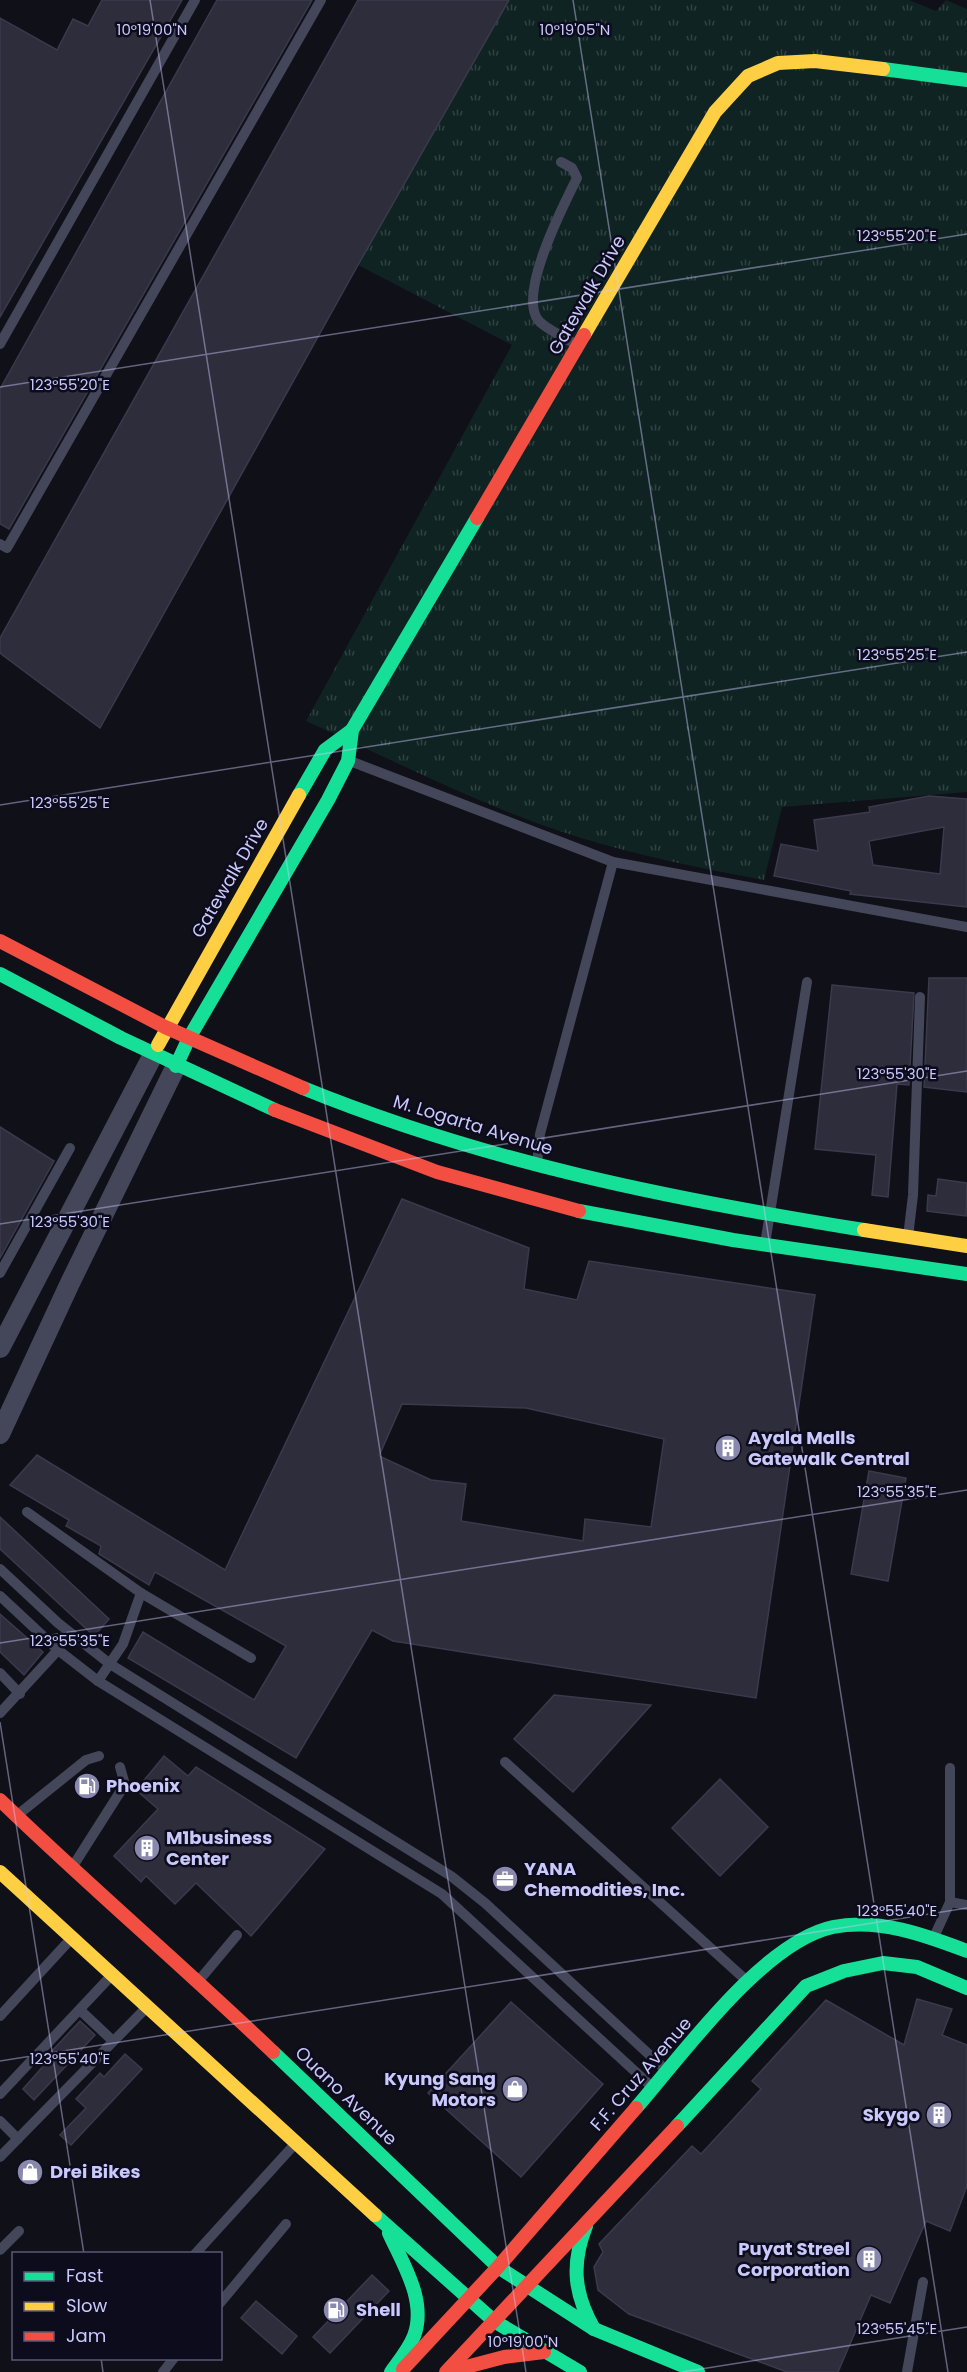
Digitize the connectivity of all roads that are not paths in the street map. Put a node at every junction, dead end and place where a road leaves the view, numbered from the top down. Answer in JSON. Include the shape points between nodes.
{"nodes":[{"id":1,"x":195,"y":0,"type":"edge"},
{"id":2,"x":321,"y":0,"type":"edge"},
{"id":3,"x":967,"y":80,"type":"edge"},
{"id":4,"x":561,"y":162,"type":"dead end"},
{"id":5,"x":0,"y":344,"type":"edge"},
{"id":6,"x":578,"y":346,"type":"junction"},
{"id":7,"x":0,"y":544,"type":"edge"},
{"id":8,"x":352,"y":730,"type":"junction"},
{"id":9,"x":325,"y":750,"type":"junction"},
{"id":10,"x":348,"y":761,"type":"junction"},
{"id":11,"x":613,"y":862,"type":"junction"},
{"id":12,"x":967,"y":927,"type":"edge"},
{"id":13,"x":0,"y":941,"type":"edge"},
{"id":14,"x":17,"y":950,"type":"junction"},
{"id":15,"x":1,"y":977,"type":"edge"},
{"id":16,"x":807,"y":982,"type":"dead end"},
{"id":17,"x":920,"y":997,"type":"dead end"},
{"id":18,"x":166,"y":1027,"type":"junction"},
{"id":19,"x":189,"y":1038,"type":"junction"},
{"id":20,"x":153,"y":1055,"type":"junction"},
{"id":21,"x":176,"y":1066,"type":"junction"},
{"id":22,"x":70,"y":1148,"type":"dead end"},
{"id":23,"x":451,"y":1159,"type":"junction"},
{"id":24,"x":537,"y":1164,"type":"junction"},
{"id":25,"x":770,"y":1214,"type":"junction"},
{"id":26,"x":765,"y":1245,"type":"junction"},
{"id":27,"x":967,"y":1246,"type":"edge"},
{"id":28,"x":907,"y":1251,"type":"junction"},
{"id":29,"x":40,"y":1269,"type":"junction"},
{"id":30,"x":0,"y":1273,"type":"edge"},
{"id":31,"x":967,"y":1274,"type":"edge"},
{"id":32,"x":70,"y":1283,"type":"junction"},
{"id":33,"x":0,"y":1348,"type":"edge"},
{"id":34,"x":0,"y":1434,"type":"edge"},
{"id":35,"x":27,"y":1512,"type":"dead end"},
{"id":36,"x":0,"y":1569,"type":"edge"},
{"id":37,"x":141,"y":1593,"type":"junction"},
{"id":38,"x":0,"y":1596,"type":"edge"},
{"id":39,"x":58,"y":1650,"type":"junction"},
{"id":40,"x":251,"y":1658,"type":"dead end"},
{"id":41,"x":110,"y":1664,"type":"junction"},
{"id":42,"x":0,"y":1673,"type":"edge"},
{"id":43,"x":98,"y":1681,"type":"junction"},
{"id":44,"x":20,"y":1694,"type":"junction"},
{"id":45,"x":0,"y":1713,"type":"edge"},
{"id":46,"x":99,"y":1756,"type":"dead end"},
{"id":47,"x":505,"y":1762,"type":"dead end"},
{"id":48,"x":120,"y":1767,"type":"dead end"},
{"id":49,"x":950,"y":1768,"type":"dead end"},
{"id":50,"x":0,"y":1800,"type":"edge"},
{"id":51,"x":16,"y":1816,"type":"junction"},
{"id":52,"x":71,"y":1869,"type":"junction"},
{"id":53,"x":0,"y":1872,"type":"edge"},
{"id":54,"x":452,"y":1876,"type":"junction"},
{"id":55,"x":442,"y":1894,"type":"junction"},
{"id":56,"x":950,"y":1902,"type":"junction"},
{"id":57,"x":967,"y":1905,"type":"edge"},
{"id":58,"x":237,"y":1935,"type":"dead end"},
{"id":59,"x":934,"y":1937,"type":"junction"},
{"id":60,"x":72,"y":1938,"type":"junction"},
{"id":61,"x":967,"y":1951,"type":"edge"},
{"id":62,"x":112,"y":1975,"type":"junction"},
{"id":63,"x":199,"y":1981,"type":"junction"},
{"id":64,"x":747,"y":1981,"type":"junction"},
{"id":65,"x":967,"y":1988,"type":"edge"},
{"id":66,"x":147,"y":2007,"type":"junction"},
{"id":67,"x":80,"y":2010,"type":"junction"},
{"id":68,"x":0,"y":2016,"type":"edge"},
{"id":69,"x":113,"y":2041,"type":"junction"},
{"id":70,"x":668,"y":2071,"type":"junction"},
{"id":71,"x":652,"y":2087,"type":"junction"},
{"id":72,"x":0,"y":2094,"type":"edge"},
{"id":73,"x":0,"y":2121,"type":"edge"},
{"id":74,"x":18,"y":2139,"type":"junction"},
{"id":75,"x":296,"y":2143,"type":"junction"},
{"id":76,"x":0,"y":2157,"type":"edge"},
{"id":77,"x":286,"y":2224,"type":"dead end"},
{"id":78,"x":387,"y":2225,"type":"junction"},
{"id":79,"x":586,"y":2226,"type":"junction"},
{"id":80,"x":18,"y":2231,"type":"dead end"},
{"id":81,"x":0,"y":2250,"type":"edge"},
{"id":82,"x":196,"y":2252,"type":"edge"},
{"id":83,"x":498,"y":2266,"type":"junction"},
{"id":84,"x":923,"y":2282,"type":"dead end"},
{"id":85,"x":526,"y":2286,"type":"junction"},
{"id":86,"x":468,"y":2300,"type":"junction"},
{"id":87,"x":222,"y":2301,"type":"edge"},
{"id":88,"x":494,"y":2321,"type":"junction"},
{"id":89,"x":594,"y":2329,"type":"junction"},
{"id":90,"x":544,"y":2352,"type":"junction"},
{"id":91,"x":172,"y":2360,"type":"edge"},
{"id":92,"x":560,"y":2367,"type":"edge"},
{"id":93,"x":163,"y":2372,"type":"edge"},
{"id":94,"x":391,"y":2372,"type":"edge"},
{"id":95,"x":401,"y":2372,"type":"edge"},
{"id":96,"x":447,"y":2372,"type":"edge"},
{"id":97,"x":580,"y":2372,"type":"edge"},
{"id":98,"x":698,"y":2372,"type":"edge"},
{"id":99,"x":907,"y":2372,"type":"edge"}],
"edges":[{"from":1,"to":5,"type":"lane"},
{"from":2,"to":7,"type":"lane","via":[[7,548]]},
{"from":3,"to":6,"type":"main road","name":"Gatewalk Drive","via":[[815,61],[778,63],[748,76],[715,112]]},
{"from":4,"to":6,"type":"lane","via":[[572,168],[577,178],[542,257],[534,283],[533,306],[538,320]]},
{"from":6,"to":8,"type":"main road","name":"Gatewalk Drive"},
{"from":8,"to":9,"type":"main road","name":"Gatewalk Drive"},
{"from":8,"to":10,"type":"main road","name":"Gatewalk Drive"},
{"from":9,"to":10,"type":"lane"},
{"from":9,"to":18,"type":"main road","name":"Gatewalk Drive"},
{"from":10,"to":11,"type":"lane"},
{"from":10,"to":19,"type":"main road","name":"Gatewalk Drive"},
{"from":11,"to":12,"type":"lane"},
{"from":11,"to":24,"type":"lane","via":[[540,1134]]},
{"from":13,"to":14,"type":"main road","name":"M. Logarta Avenue"},
{"from":14,"to":15,"type":"lane"},
{"from":14,"to":18,"type":"main road","name":"M. Logarta Avenue"},
{"from":15,"to":20,"type":"main road","name":"M. Logarta Avenue"},
{"from":16,"to":25,"type":"lane"},
{"from":17,"to":28,"type":"lane","via":[[913,1195]]},
{"from":18,"to":19,"type":"main road","name":"M. Logarta Avenue"},
{"from":18,"to":20,"type":"main road","name":"Gatewalk Drive"},
{"from":19,"to":21,"type":"main road","name":"Gatewalk Drive"},
{"from":19,"to":23,"type":"main road","name":"M. Logarta Avenue","via":[[405,1126]]},
{"from":20,"to":21,"type":"main road","name":"M. Logarta Avenue"},
{"from":20,"to":29,"type":"street"},
{"from":21,"to":23,"type":"main road","name":"M. Logarta Avenue","via":[[391,1157]]},
{"from":21,"to":32,"type":"street"},
{"from":22,"to":30,"type":"lane"},
{"from":23,"to":24,"type":"main road","name":"M. Logarta Avenue"},
{"from":23,"to":26,"type":"main road","name":"M. Logarta Avenue","via":[[506,1192],[632,1222]]},
{"from":24,"to":25,"type":"main road","name":"M. Logarta Avenue","via":[[642,1190]]},
{"from":25,"to":26,"type":"lane"},
{"from":25,"to":28,"type":"main road","name":"M. Logarta Avenue"},
{"from":26,"to":28,"type":"main road","name":"M. Logarta Avenue"},
{"from":27,"to":28,"type":"main road","name":"M. Logarta Avenue"},
{"from":28,"to":31,"type":"main road","name":"M. Logarta Avenue"},
{"from":29,"to":32,"type":"street"},
{"from":29,"to":33,"type":"street"},
{"from":32,"to":34,"type":"street"},
{"from":35,"to":37,"type":"lane"},
{"from":36,"to":41,"type":"lane"},
{"from":37,"to":40,"type":"lane"},
{"from":37,"to":41,"type":"lane","via":[[123,1644]]},
{"from":38,"to":39,"type":"lane"},
{"from":39,"to":43,"type":"lane"},
{"from":39,"to":44,"type":"lane"},
{"from":41,"to":43,"type":"lane"},
{"from":41,"to":54,"type":"lane"},
{"from":42,"to":44,"type":"lane"},
{"from":43,"to":55,"type":"lane"},
{"from":44,"to":45,"type":"lane"},
{"from":46,"to":51,"type":"lane","via":[[86,1760]]},
{"from":47,"to":64,"type":"lane"},
{"from":48,"to":52,"type":"lane","via":[[122,1789]]},
{"from":49,"to":56,"type":"lane"},
{"from":50,"to":51,"type":"main road","name":"Ouano Avenue"},
{"from":51,"to":52,"type":"main road","name":"Ouano Avenue"},
{"from":52,"to":63,"type":"main road","name":"Ouano Avenue"},
{"from":53,"to":60,"type":"main road"},
{"from":54,"to":55,"type":"lane"},
{"from":54,"to":70,"type":"lane"},
{"from":55,"to":71,"type":"lane"},
{"from":56,"to":57,"type":"lane"},
{"from":56,"to":59,"type":"lane"},
{"from":58,"to":63,"type":"lane"},
{"from":59,"to":61,"type":"main road","name":"F.F. Cruz Avenue"},
{"from":59,"to":64,"type":"main road","name":"F.F. Cruz Avenue","via":[[877,1923],[831,1927],[792,1944]]},
{"from":60,"to":62,"type":"main road"},
{"from":60,"to":68,"type":"lane"},
{"from":62,"to":66,"type":"main road"},
{"from":62,"to":67,"type":"lane"},
{"from":63,"to":83,"type":"main road","name":"Ouano Avenue"},
{"from":64,"to":70,"type":"main road","name":"F.F. Cruz Avenue"},
{"from":65,"to":79,"type":"main road","via":[[910,1965],[871,1963],[838,1971],[806,1986]]},
{"from":66,"to":69,"type":"lane"},
{"from":66,"to":75,"type":"main road"},
{"from":67,"to":69,"type":"lane"},
{"from":67,"to":72,"type":"lane"},
{"from":69,"to":74,"type":"lane"},
{"from":70,"to":71,"type":"main road","name":"F.F. Cruz Avenue"},
{"from":71,"to":83,"type":"main road","name":"F.F. Cruz Avenue"},
{"from":73,"to":74,"type":"lane"},
{"from":74,"to":76,"type":"lane"},
{"from":75,"to":78,"type":"main road"},
{"from":75,"to":82,"type":"lane"},
{"from":77,"to":87,"type":"lane"},
{"from":78,"to":86,"type":"main road"},
{"from":78,"to":94,"type":"main road","via":[[418,2312],[414,2336]]},
{"from":79,"to":85,"type":"main road"},
{"from":79,"to":89,"type":"main road","via":[[573,2268],[582,2310]]},
{"from":80,"to":81,"type":"lane"},
{"from":83,"to":85,"type":"main road","name":"Ouano Avenue"},
{"from":83,"to":86,"type":"main road","name":"F.F. Cruz Avenue"},
{"from":84,"to":99,"type":"lane"},
{"from":85,"to":88,"type":"main road"},
{"from":85,"to":89,"type":"main road","name":"Ouano Avenue"},
{"from":86,"to":88,"type":"main road"},
{"from":86,"to":95,"type":"main road","name":"F.F. Cruz Avenue"},
{"from":88,"to":90,"type":"main road"},
{"from":88,"to":96,"type":"main road"},
{"from":89,"to":98,"type":"main road","name":"Ouano Avenue"},
{"from":90,"to":92,"type":"main road"},
{"from":90,"to":96,"type":"main road","via":[[493,2359]]},
{"from":91,"to":93,"type":"lane"},
{"from":92,"to":97,"type":"main road"}]}
